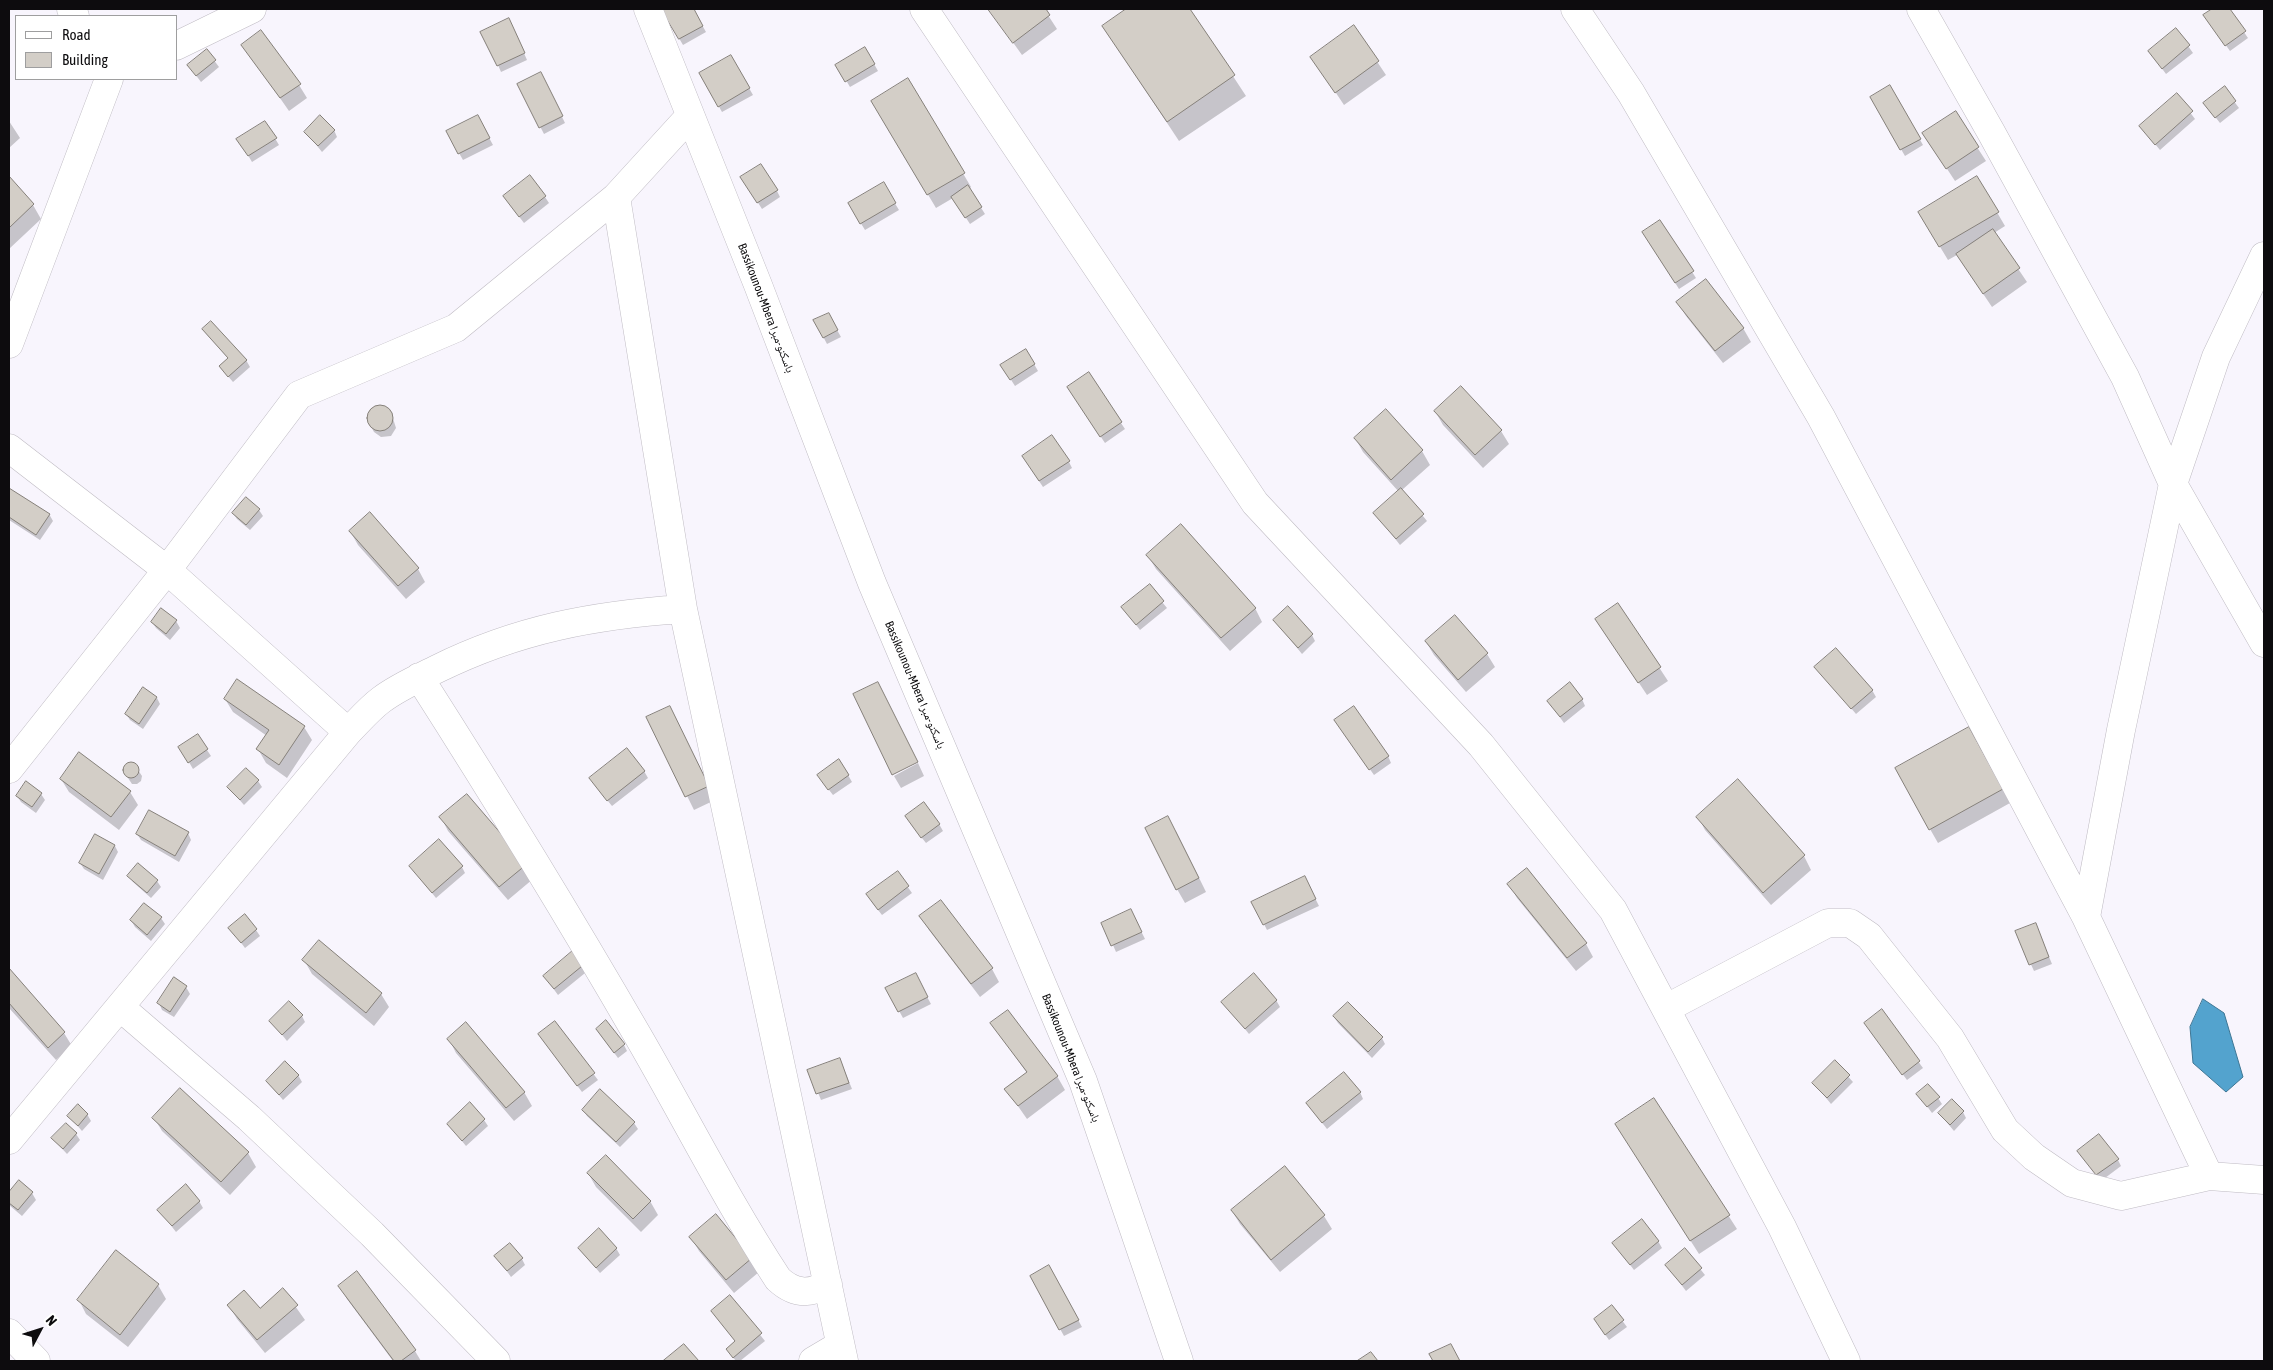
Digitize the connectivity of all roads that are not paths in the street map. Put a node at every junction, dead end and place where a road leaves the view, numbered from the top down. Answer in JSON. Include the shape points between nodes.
{"nodes":[{"id":1,"x":252,"y":9,"type":"edge"},
{"id":2,"x":648,"y":9,"type":"edge"},
{"id":3,"x":924,"y":9,"type":"edge"},
{"id":4,"x":1575,"y":9,"type":"edge"},
{"id":5,"x":1921,"y":9,"type":"edge"},
{"id":6,"x":178,"y":45,"type":"edge"},
{"id":7,"x":109,"y":80,"type":"edge"},
{"id":8,"x":690,"y":116,"type":"junction"},
{"id":9,"x":616,"y":197,"type":"junction"},
{"id":10,"x":2264,"y":256,"type":"edge"},
{"id":11,"x":9,"y":344,"type":"edge"},
{"id":12,"x":9,"y":448,"type":"edge"},
{"id":13,"x":2174,"y":484,"type":"junction"},
{"id":14,"x":167,"y":570,"type":"junction"},
{"id":15,"x":683,"y":608,"type":"junction"},
{"id":16,"x":2264,"y":644,"type":"edge"},
{"id":17,"x":419,"y":677,"type":"junction"},
{"id":18,"x":348,"y":732,"type":"junction"},
{"id":19,"x":9,"y":769,"type":"edge"},
{"id":20,"x":2086,"y":917,"type":"junction"},
{"id":21,"x":120,"y":1007,"type":"junction"},
{"id":22,"x":1667,"y":1008,"type":"junction"},
{"id":23,"x":9,"y":1140,"type":"edge"},
{"id":24,"x":2209,"y":1176,"type":"junction"},
{"id":25,"x":2264,"y":1180,"type":"edge"},
{"id":26,"x":828,"y":1284,"type":"junction"},
{"id":27,"x":9,"y":1333,"type":"edge"},
{"id":28,"x":842,"y":1353,"type":"edge"},
{"id":29,"x":36,"y":1361,"type":"edge"},
{"id":30,"x":496,"y":1361,"type":"edge"},
{"id":31,"x":813,"y":1361,"type":"edge"},
{"id":32,"x":1179,"y":1361,"type":"edge"},
{"id":33,"x":1846,"y":1361,"type":"edge"}],
"edges":[{"from":1,"to":6,"type":"street"},
{"from":2,"to":8,"type":"street","name":"Bassikounou-Mbera باسكنو-مبرا"},
{"from":3,"to":22,"type":"street","via":[[1255,503],[1481,745],[1613,910]]},
{"from":4,"to":20,"type":"street","via":[[1631,93],[1821,417]]},
{"from":5,"to":13,"type":"street","via":[[2125,377]]},
{"from":7,"to":11,"type":"street"},
{"from":8,"to":9,"type":"street"},
{"from":8,"to":32,"type":"street","name":"Bassikounou-Mbera باسكنو-مبرا","via":[[872,583],[1083,1081]]},
{"from":9,"to":14,"type":"street","via":[[456,328],[299,395]]},
{"from":9,"to":15,"type":"street"},
{"from":10,"to":13,"type":"street","via":[[2216,357]]},
{"from":12,"to":14,"type":"street"},
{"from":13,"to":16,"type":"street"},
{"from":13,"to":20,"type":"street","via":[[2121,730]]},
{"from":14,"to":18,"type":"street"},
{"from":14,"to":19,"type":"street"},
{"from":15,"to":17,"type":"street","via":[[626,612],[569,622],[513,637]]},
{"from":15,"to":26,"type":"street"},
{"from":17,"to":18,"type":"street","via":[[381,700]]},
{"from":17,"to":26,"type":"street","via":[[586,946],[696,1142],[778,1279],[786,1287],[807,1292]]},
{"from":18,"to":21,"type":"street"},
{"from":20,"to":24,"type":"street"},
{"from":21,"to":23,"type":"street"},
{"from":21,"to":30,"type":"street","via":[[264,1131],[372,1234]]},
{"from":22,"to":24,"type":"street","via":[[1828,923],[1850,923],[1869,936],[1950,1038],[2005,1130],[2034,1157],[2072,1183],[2121,1196]]},
{"from":22,"to":33,"type":"street","via":[[1782,1227]]},
{"from":24,"to":25,"type":"street"},
{"from":26,"to":28,"type":"street"},
{"from":27,"to":29,"type":"street"},
{"from":28,"to":31,"type":"street"}]}
